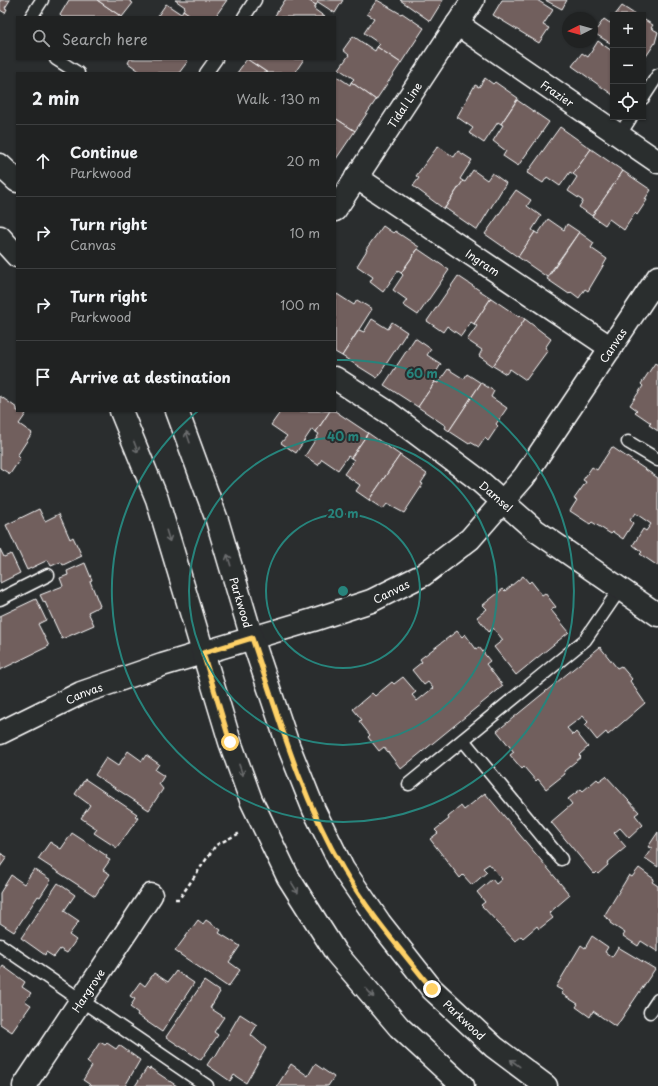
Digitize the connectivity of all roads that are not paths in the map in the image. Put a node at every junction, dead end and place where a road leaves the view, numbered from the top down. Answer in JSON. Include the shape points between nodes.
{"nodes":[{"id":1,"x":42,"y":0,"type":"edge"},
{"id":2,"x":255,"y":0,"type":"edge"},
{"id":3,"x":473,"y":0,"type":"edge"},
{"id":4,"x":31,"y":16,"type":"edge"},
{"id":5,"x":245,"y":16,"type":"edge"},
{"id":6,"x":457,"y":24,"type":"junction"},
{"id":7,"x":58,"y":60,"type":"edge"},
{"id":8,"x":215,"y":60,"type":"edge"},
{"id":9,"x":76,"y":72,"type":"edge"},
{"id":10,"x":207,"y":72,"type":"edge"},
{"id":11,"x":658,"y":75,"type":"edge"},
{"id":12,"x":646,"y":93,"type":"edge"},
{"id":13,"x":629,"y":120,"type":"edge"},
{"id":14,"x":619,"y":136,"type":"junction"},
{"id":15,"x":658,"y":162,"type":"edge"},
{"id":16,"x":0,"y":166,"type":"edge"},
{"id":17,"x":356,"y":177,"type":"junction"},
{"id":18,"x":16,"y":180,"type":"edge"},
{"id":19,"x":336,"y":208,"type":"edge"},
{"id":20,"x":0,"y":238,"type":"edge"},
{"id":21,"x":16,"y":255,"type":"edge"},
{"id":22,"x":658,"y":277,"type":"edge"},
{"id":23,"x":610,"y":348,"type":"junction"},
{"id":24,"x":336,"y":379,"type":"edge"},
{"id":25,"x":121,"y":412,"type":"edge"},
{"id":26,"x":177,"y":412,"type":"edge"},
{"id":27,"x":628,"y":442,"type":"dead end"},
{"id":28,"x":658,"y":460,"type":"edge"},
{"id":29,"x":502,"y":502,"type":"junction"},
{"id":30,"x":48,"y":575,"type":"dead end"},
{"id":31,"x":620,"y":589,"type":"junction"},
{"id":32,"x":0,"y":599,"type":"edge"},
{"id":33,"x":658,"y":615,"type":"edge"},
{"id":34,"x":252,"y":638,"type":"junction"},
{"id":35,"x":203,"y":653,"type":"junction"},
{"id":36,"x":0,"y":734,"type":"edge"},
{"id":37,"x":463,"y":740,"type":"junction"},
{"id":38,"x":409,"y":784,"type":"dead end"},
{"id":39,"x":561,"y":859,"type":"dead end"},
{"id":40,"x":151,"y":895,"type":"road end"},
{"id":41,"x":0,"y":944,"type":"edge"},
{"id":42,"x":81,"y":1000,"type":"junction"},
{"id":43,"x":658,"y":1000,"type":"edge"},
{"id":44,"x":650,"y":1012,"type":"dead end"},
{"id":45,"x":24,"y":1086,"type":"edge"},
{"id":46,"x":207,"y":1086,"type":"edge"},
{"id":47,"x":463,"y":1086,"type":"edge"},
{"id":48,"x":546,"y":1086,"type":"edge"}],
"edges":[{"from":1,"to":4,"type":"lane"},
{"from":2,"to":5,"type":"lane"},
{"from":3,"to":6,"type":"street","name":"Tidal Line"},
{"from":6,"to":14,"type":"street","name":"Frazier"},
{"from":6,"to":17,"type":"street","name":"Tidal Line"},
{"from":7,"to":9,"type":"lane"},
{"from":8,"to":10,"type":"lane"},
{"from":11,"to":12,"type":"lane"},
{"from":13,"to":14,"type":"lane"},
{"from":14,"to":15,"type":"street","name":"Frazier"},
{"from":16,"to":18,"type":"street"},
{"from":17,"to":19,"type":"street","name":"Tidal Line"},
{"from":17,"to":23,"type":"street","name":"Ingram"},
{"from":20,"to":21,"type":"street"},
{"from":22,"to":23,"type":"street","name":"Canvas"},
{"from":23,"to":29,"type":"street","name":"Canvas","via":[[524,477]]},
{"from":24,"to":29,"type":"street","name":"Damsel","via":[[389,413],[476,478]]},
{"from":25,"to":35,"type":"street","one_way":true,"via":[[157,499]]},
{"from":34,"to":26,"type":"street","name":"Parkwood","one_way":true,"via":[[217,520]]},
{"from":27,"to":28,"type":"lane"},
{"from":29,"to":31,"type":"street","name":"Damsel","via":[[535,530]]},
{"from":29,"to":34,"type":"street","name":"Canvas","via":[[470,539],[423,575],[371,601]]},
{"from":30,"to":32,"type":"lane"},
{"from":31,"to":33,"type":"street","name":"Damsel"},
{"from":31,"to":37,"type":"lane","via":[[584,640]]},
{"from":34,"to":35,"type":"street","name":"Canvas"},
{"from":48,"to":34,"type":"street","name":"Parkwood","one_way":true,"via":[[494,1047],[432,989],[380,923],[343,869],[302,781]]},
{"from":35,"to":36,"type":"street","name":"Canvas","via":[[81,693]]},
{"from":35,"to":47,"type":"street","one_way":true,"via":[[230,742],[252,800],[288,877],[336,953],[399,1027]]},
{"from":37,"to":38,"type":"lane"},
{"from":37,"to":39,"type":"lane"},
{"from":40,"to":42,"type":"street","name":"Hargrove"},
{"from":41,"to":42,"type":"lane"},
{"from":42,"to":45,"type":"street","name":"Hargrove"},
{"from":42,"to":46,"type":"lane"},
{"from":43,"to":44,"type":"lane"}]}
